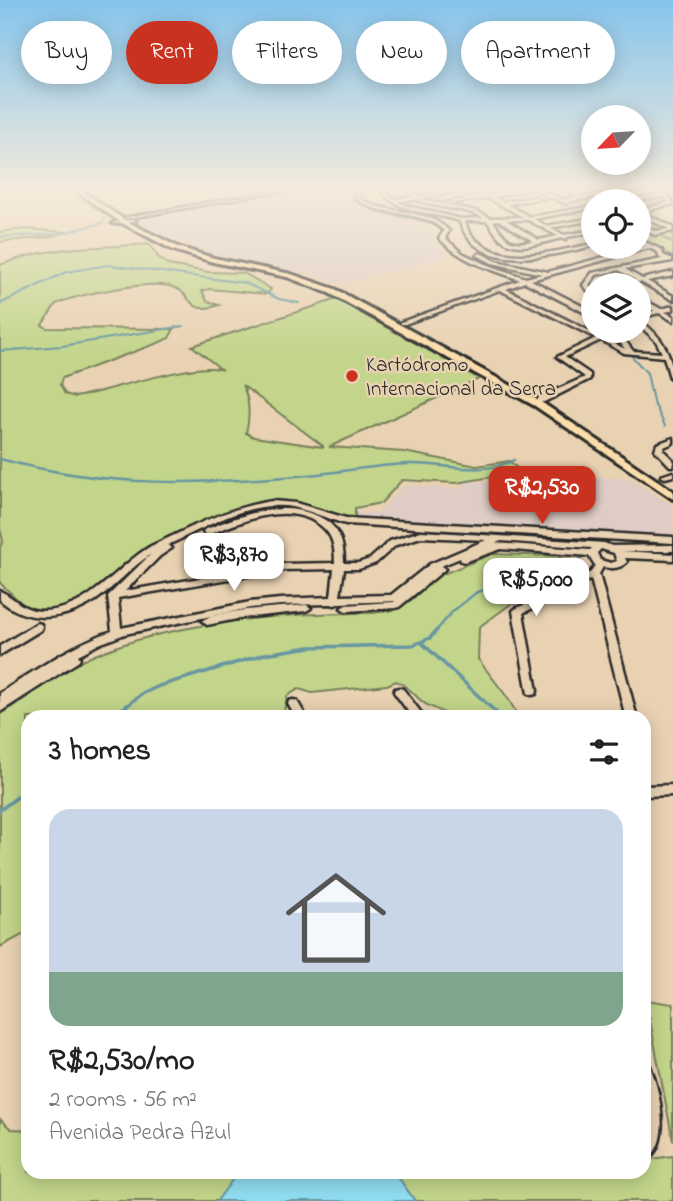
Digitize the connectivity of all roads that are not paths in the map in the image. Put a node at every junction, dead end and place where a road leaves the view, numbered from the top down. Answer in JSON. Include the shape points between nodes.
{"nodes":[{"id":1,"x":168,"y":245,"type":"edge"},
{"id":2,"x":181,"y":245,"type":"edge"},
{"id":3,"x":451,"y":245,"type":"edge"},
{"id":4,"x":483,"y":245,"type":"edge"},
{"id":5,"x":651,"y":246,"type":"edge"},
{"id":6,"x":581,"y":247,"type":"edge"},
{"id":7,"x":480,"y":255,"type":"dead end"},
{"id":8,"x":667,"y":258,"type":"edge"},
{"id":9,"x":601,"y":259,"type":"edge"},
{"id":10,"x":619,"y":268,"type":"junction"},
{"id":11,"x":547,"y":273,"type":"junction"},
{"id":12,"x":598,"y":273,"type":"edge"},
{"id":13,"x":627,"y":273,"type":"edge"},
{"id":14,"x":673,"y":274,"type":"edge"},
{"id":15,"x":651,"y":279,"type":"edge"},
{"id":16,"x":524,"y":281,"type":"junction"},
{"id":17,"x":651,"y":286,"type":"edge"},
{"id":18,"x":500,"y":288,"type":"junction"},
{"id":19,"x":673,"y":290,"type":"edge"},
{"id":20,"x":662,"y":292,"type":"junction"},
{"id":21,"x":673,"y":298,"type":"edge"},
{"id":22,"x":651,"y":306,"type":"edge"},
{"id":23,"x":673,"y":308,"type":"edge"},
{"id":24,"x":581,"y":309,"type":"edge"},
{"id":25,"x":659,"y":311,"type":"junction"},
{"id":26,"x":651,"y":313,"type":"edge"},
{"id":27,"x":673,"y":319,"type":"edge"},
{"id":28,"x":403,"y":324,"type":"junction"},
{"id":29,"x":581,"y":328,"type":"edge"},
{"id":30,"x":651,"y":330,"type":"edge"},
{"id":31,"x":590,"y":343,"type":"edge"},
{"id":32,"x":611,"y":343,"type":"edge"},
{"id":33,"x":623,"y":343,"type":"edge"},
{"id":34,"x":629,"y":352,"type":"junction"},
{"id":35,"x":669,"y":352,"type":"edge"},
{"id":36,"x":673,"y":378,"type":"edge"},
{"id":37,"x":541,"y":400,"type":"junction"},
{"id":38,"x":673,"y":440,"type":"edge"},
{"id":39,"x":673,"y":464,"type":"edge"},
{"id":40,"x":673,"y":489,"type":"edge"},
{"id":41,"x":673,"y":496,"type":"edge"},
{"id":42,"x":472,"y":536,"type":"junction"},
{"id":43,"x":673,"y":540,"type":"edge"},
{"id":44,"x":499,"y":543,"type":"junction"},
{"id":45,"x":486,"y":544,"type":"junction"},
{"id":46,"x":608,"y":547,"type":"junction"},
{"id":47,"x":673,"y":548,"type":"edge"},
{"id":48,"x":592,"y":553,"type":"junction"},
{"id":49,"x":622,"y":555,"type":"junction"},
{"id":50,"x":673,"y":557,"type":"edge"},
{"id":51,"x":600,"y":564,"type":"junction"},
{"id":52,"x":338,"y":566,"type":"junction"},
{"id":53,"x":594,"y":574,"type":"junction"},
{"id":54,"x":0,"y":594,"type":"edge"},
{"id":55,"x":113,"y":596,"type":"junction"},
{"id":56,"x":335,"y":602,"type":"junction"},
{"id":57,"x":37,"y":627,"type":"dead end"},
{"id":58,"x":117,"y":634,"type":"junction"},
{"id":59,"x":0,"y":651,"type":"edge"},
{"id":60,"x":532,"y":691,"type":"dead end"},
{"id":61,"x":399,"y":692,"type":"dead end"},
{"id":62,"x":0,"y":698,"type":"edge"},
{"id":63,"x":293,"y":704,"type":"dead end"},
{"id":64,"x":0,"y":708,"type":"edge"},
{"id":65,"x":297,"y":710,"type":"edge"},
{"id":66,"x":414,"y":710,"type":"edge"},
{"id":67,"x":630,"y":710,"type":"edge"},
{"id":68,"x":673,"y":790,"type":"edge"},
{"id":69,"x":651,"y":792,"type":"edge"},
{"id":70,"x":651,"y":1104,"type":"edge"},
{"id":71,"x":651,"y":1147,"type":"edge"}],
"edges":[{"from":1,"to":41,"type":"main road","via":[[322,286],[538,404]]},
{"from":2,"to":28,"type":"main road","via":[[320,280]]},
{"from":3,"to":16,"type":"street","via":[[481,264]]},
{"from":4,"to":6,"type":"street","via":[[499,253],[534,257]]},
{"from":5,"to":8,"type":"street"},
{"from":7,"to":11,"type":"street"},
{"from":8,"to":10,"type":"street"},
{"from":9,"to":11,"type":"street"},
{"from":10,"to":12,"type":"street"},
{"from":10,"to":13,"type":"street"},
{"from":11,"to":16,"type":"street"},
{"from":14,"to":15,"type":"street"},
{"from":16,"to":18,"type":"street"},
{"from":16,"to":24,"type":"street"},
{"from":17,"to":20,"type":"street"},
{"from":18,"to":28,"type":"street"},
{"from":18,"to":29,"type":"street"},
{"from":19,"to":20,"type":"street"},
{"from":20,"to":21,"type":"street"},
{"from":22,"to":25,"type":"street"},
{"from":23,"to":25,"type":"street"},
{"from":25,"to":26,"type":"street"},
{"from":25,"to":27,"type":"street"},
{"from":28,"to":37,"type":"main road"},
{"from":30,"to":35,"type":"street"},
{"from":31,"to":37,"type":"street","via":[[559,357],[588,378]]},
{"from":32,"to":34,"type":"street"},
{"from":33,"to":34,"type":"street"},
{"from":34,"to":35,"type":"street"},
{"from":35,"to":36,"type":"street"},
{"from":37,"to":40,"type":"main road"},
{"from":38,"to":39,"type":"street","via":[[659,450]]},
{"from":42,"to":44,"type":"street"},
{"from":42,"to":45,"type":"street"},
{"from":42,"to":52,"type":"street","via":[[421,534],[393,543],[367,564]]},
{"from":43,"to":54,"type":"street","via":[[346,521],[304,507],[269,504],[235,513],[156,547],[78,608],[30,614]]},
{"from":44,"to":45,"type":"street"},
{"from":44,"to":46,"type":"street"},
{"from":44,"to":48,"type":"street"},
{"from":44,"to":64,"type":"street","via":[[433,573],[396,605],[242,614],[110,642],[78,656]]},
{"from":45,"to":56,"type":"street","via":[[433,566],[393,598]]},
{"from":46,"to":47,"type":"street"},
{"from":46,"to":48,"type":"street","via":[[598,547]]},
{"from":46,"to":49,"type":"street"},
{"from":48,"to":51,"type":"street"},
{"from":49,"to":50,"type":"street"},
{"from":49,"to":51,"type":"street","via":[[622,562],[615,566]]},
{"from":51,"to":53,"type":"street"},
{"from":52,"to":55,"type":"street","via":[[281,567]]},
{"from":52,"to":55,"type":"street","via":[[338,544],[324,523],[307,514],[260,514],[157,554]]},
{"from":52,"to":56,"type":"street"},
{"from":53,"to":60,"type":"street","via":[[518,611]]},
{"from":53,"to":67,"type":"street"},
{"from":55,"to":58,"type":"street"},
{"from":56,"to":58,"type":"street","via":[[250,605]]},
{"from":57,"to":59,"type":"street"},
{"from":58,"to":62,"type":"street","via":[[65,657]]},
{"from":61,"to":66,"type":"street"},
{"from":63,"to":65,"type":"street"},
{"from":68,"to":69,"type":"street"},
{"from":70,"to":71,"type":"street","via":[[657,1131]]}]}
